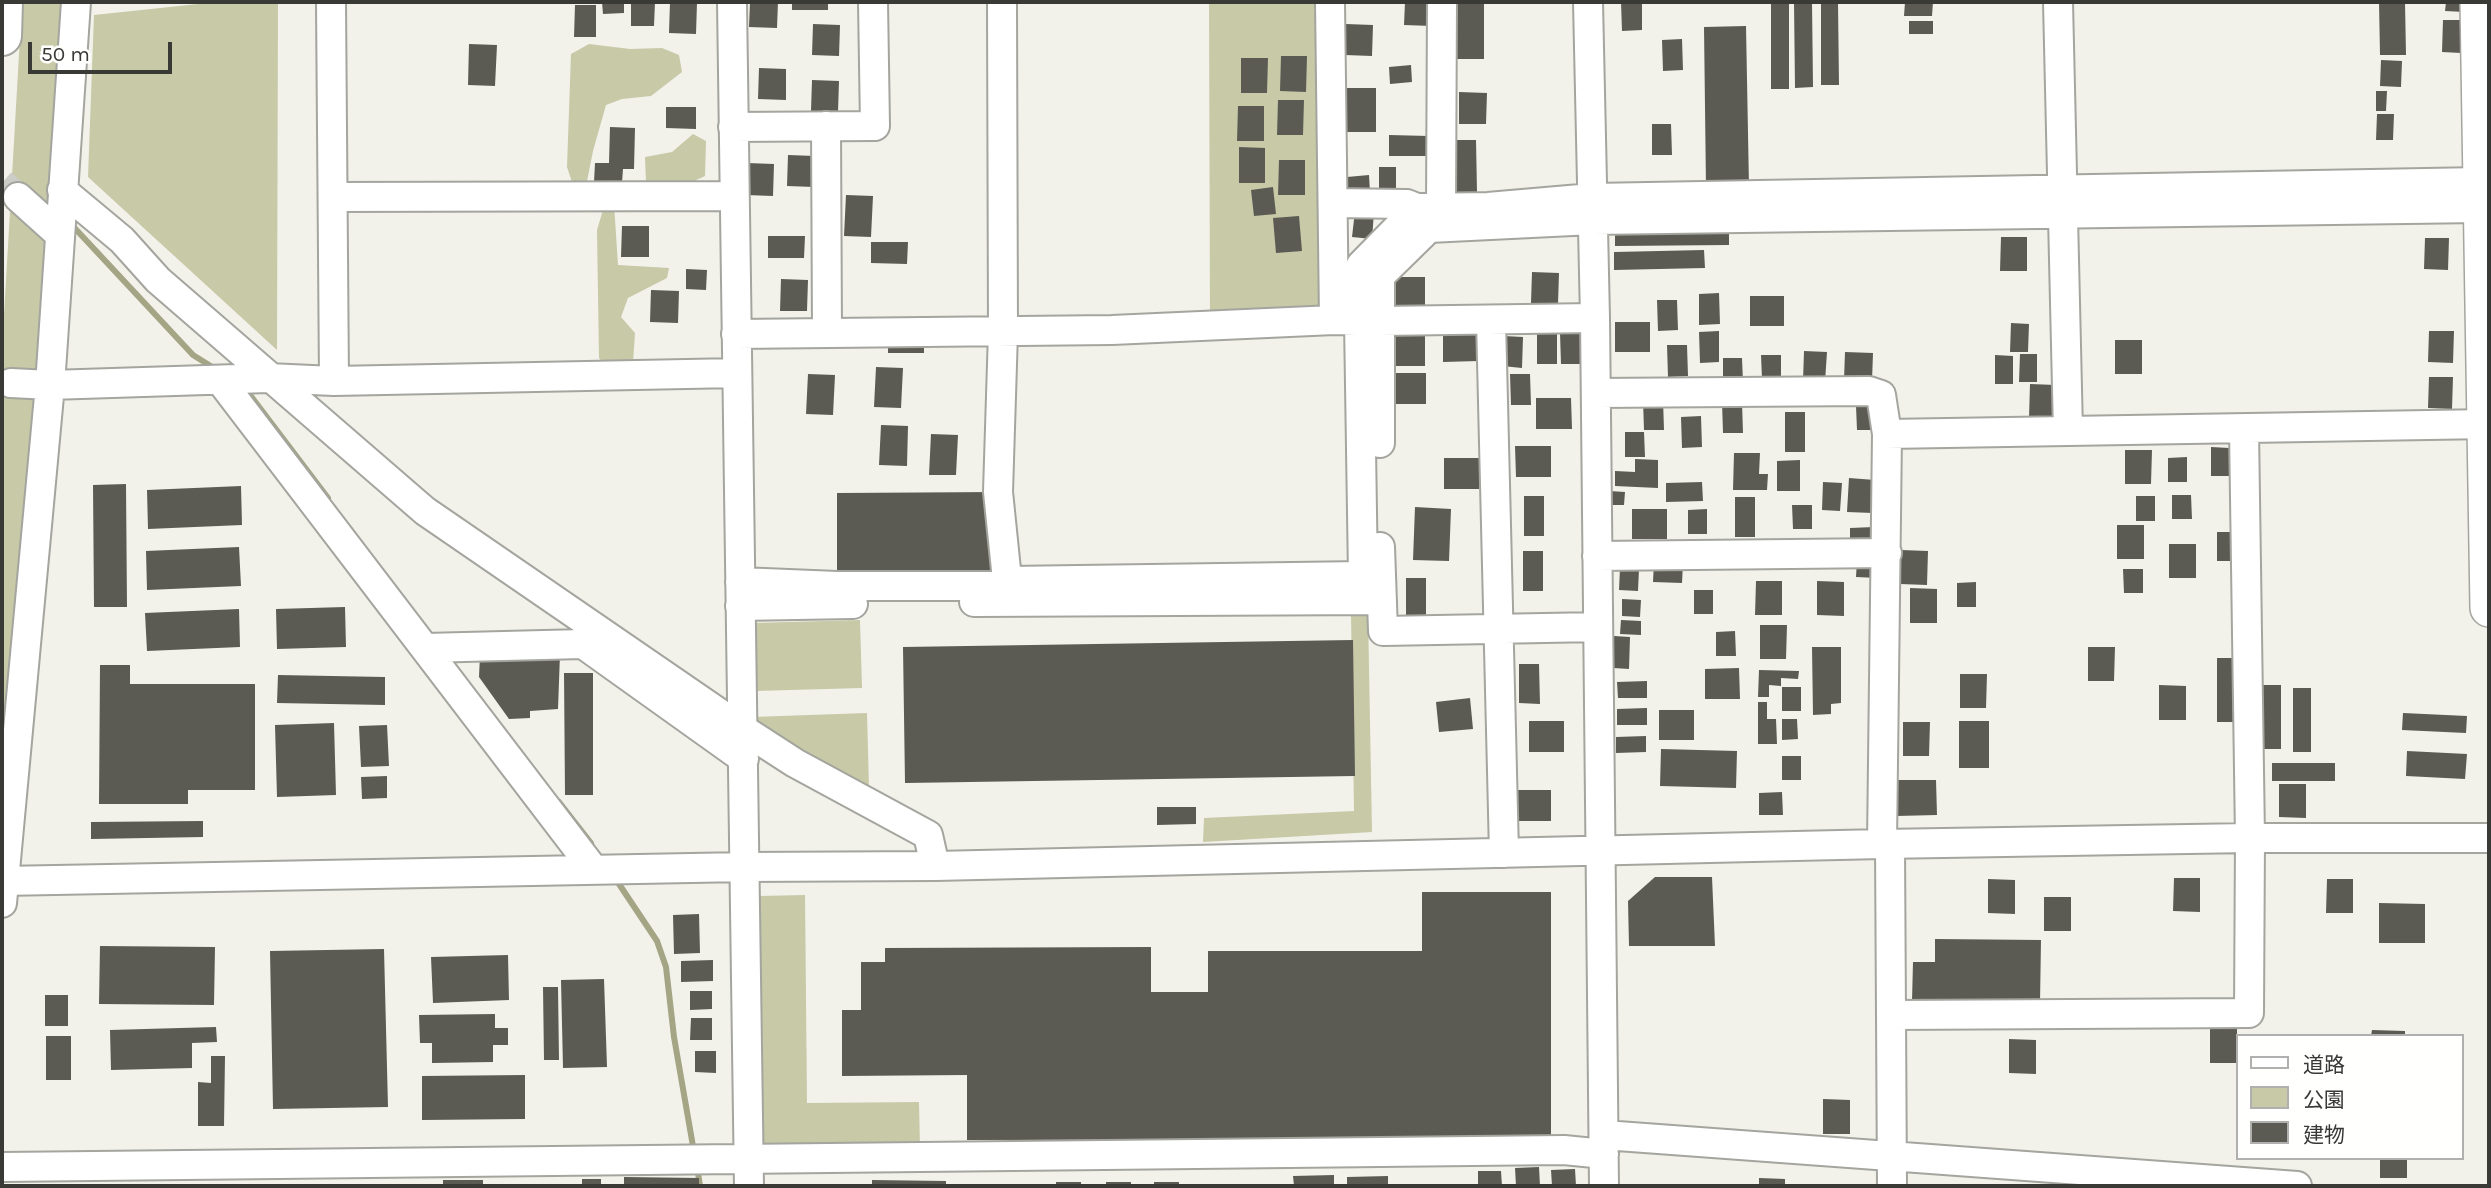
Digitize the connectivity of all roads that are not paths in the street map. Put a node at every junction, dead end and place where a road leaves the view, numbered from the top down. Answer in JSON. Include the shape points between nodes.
{"nodes":[{"id":1,"x":3,"y":2,"type":"edge"},
{"id":2,"x":76,"y":2,"type":"edge"},
{"id":3,"x":82,"y":2,"type":"edge"},
{"id":4,"x":331,"y":2,"type":"edge"},
{"id":5,"x":732,"y":2,"type":"edge"},
{"id":6,"x":873,"y":2,"type":"edge"},
{"id":7,"x":1002,"y":2,"type":"edge"},
{"id":8,"x":1330,"y":2,"type":"edge"},
{"id":9,"x":1442,"y":2,"type":"edge"},
{"id":10,"x":1588,"y":2,"type":"edge"},
{"id":11,"x":2058,"y":2,"type":"edge"},
{"id":12,"x":2479,"y":2,"type":"edge"},
{"id":13,"x":2,"y":36,"type":"edge"},
{"id":14,"x":826,"y":126,"type":"junction"},
{"id":15,"x":733,"y":127,"type":"junction"},
{"id":16,"x":62,"y":190,"type":"junction"},
{"id":17,"x":734,"y":196,"type":"junction"},
{"id":18,"x":18,"y":197,"type":"tunnel mouth"},
{"id":19,"x":333,"y":197,"type":"junction"},
{"id":20,"x":2482,"y":201,"type":"edge"},
{"id":21,"x":1333,"y":202,"type":"junction"},
{"id":22,"x":2062,"y":202,"type":"junction"},
{"id":23,"x":1429,"y":208,"type":"junction"},
{"id":24,"x":1592,"y":209,"type":"junction"},
{"id":25,"x":59,"y":234,"type":"junction"},
{"id":26,"x":1595,"y":317,"type":"junction"},
{"id":27,"x":1492,"y":320,"type":"junction"},
{"id":28,"x":1358,"y":321,"type":"junction"},
{"id":29,"x":827,"y":332,"type":"junction"},
{"id":30,"x":1003,"y":332,"type":"junction"},
{"id":31,"x":736,"y":334,"type":"junction"},
{"id":32,"x":737,"y":373,"type":"junction"},
{"id":33,"x":268,"y":378,"type":"junction"},
{"id":34,"x":220,"y":380,"type":"junction"},
{"id":35,"x":334,"y":381,"type":"junction"},
{"id":36,"x":11,"y":383,"type":"dead end"},
{"id":37,"x":50,"y":385,"type":"junction"},
{"id":38,"x":1596,"y":393,"type":"junction"},
{"id":39,"x":2487,"y":424,"type":"edge"},
{"id":40,"x":2244,"y":429,"type":"junction"},
{"id":41,"x":2068,"y":431,"type":"junction"},
{"id":42,"x":1887,"y":434,"type":"junction"},
{"id":43,"x":1887,"y":553,"type":"junction"},
{"id":44,"x":1597,"y":556,"type":"junction"},
{"id":45,"x":1008,"y":591,"type":"junction"},
{"id":46,"x":740,"y":594,"type":"junction"},
{"id":47,"x":1381,"y":600,"type":"junction"},
{"id":48,"x":2489,"y":608,"type":"edge"},
{"id":49,"x":1598,"y":626,"type":"junction"},
{"id":50,"x":1498,"y":629,"type":"junction"},
{"id":51,"x":425,"y":648,"type":"junction"},
{"id":52,"x":744,"y":730,"type":"junction"},
{"id":53,"x":744,"y":759,"type":"junction"},
{"id":54,"x":2250,"y":838,"type":"junction"},
{"id":55,"x":2489,"y":838,"type":"edge"},
{"id":56,"x":1886,"y":845,"type":"junction"},
{"id":57,"x":1602,"y":851,"type":"junction"},
{"id":58,"x":1504,"y":853,"type":"junction"},
{"id":59,"x":935,"y":866,"type":"junction"},
{"id":60,"x":744,"y":867,"type":"junction"},
{"id":61,"x":594,"y":870,"type":"junction"},
{"id":62,"x":3,"y":888,"type":"edge"},
{"id":63,"x":1892,"y":1015,"type":"junction"},
{"id":64,"x":1604,"y":1145,"type":"junction"},
{"id":65,"x":1891,"y":1157,"type":"junction"},
{"id":66,"x":2,"y":1167,"type":"edge"},
{"id":67,"x":749,"y":1173,"type":"edge"},
{"id":68,"x":2,"y":1182,"type":"edge"},
{"id":69,"x":12,"y":1186,"type":"edge"},
{"id":70,"x":1604,"y":1186,"type":"edge"},
{"id":71,"x":1892,"y":1186,"type":"edge"},
{"id":72,"x":2297,"y":1186,"type":"edge"}],
"edges":[{"from":1,"to":13,"type":"highway"},
{"from":2,"to":3,"type":"street"},
{"from":2,"to":16,"type":"street"},
{"from":4,"to":19,"type":"street"},
{"from":5,"to":15,"type":"street"},
{"from":6,"to":14,"type":"street","via":[[875,126]]},
{"from":7,"to":30,"type":"street"},
{"from":8,"to":21,"type":"street"},
{"from":9,"to":23,"type":"street"},
{"from":10,"to":24,"type":"street"},
{"from":11,"to":22,"type":"street"},
{"from":12,"to":20,"type":"main road"},
{"from":14,"to":15,"type":"street"},
{"from":14,"to":29,"type":"street"},
{"from":15,"to":17,"type":"street"},
{"from":16,"to":25,"type":"street"},
{"from":16,"to":33,"type":"street","via":[[122,240],[158,281]]},
{"from":17,"to":19,"type":"street"},
{"from":17,"to":31,"type":"street"},
{"from":18,"to":25,"type":"street"},
{"from":19,"to":35,"type":"street"},
{"from":20,"to":22,"type":"street"},
{"from":20,"to":39,"type":"main road"},
{"from":21,"to":23,"type":"street"},
{"from":21,"to":28,"type":"street"},
{"from":22,"to":24,"type":"street"},
{"from":22,"to":41,"type":"street"},
{"from":23,"to":24,"type":"street"},
{"from":23,"to":28,"type":"street","via":[[1361,265]]},
{"from":24,"to":26,"type":"street"},
{"from":24,"to":28,"type":"street","via":[[1429,229],[1380,276]]},
{"from":25,"to":37,"type":"street"},
{"from":26,"to":27,"type":"street"},
{"from":26,"to":38,"type":"street"},
{"from":27,"to":28,"type":"street"},
{"from":27,"to":50,"type":"street"},
{"from":28,"to":30,"type":"street"},
{"from":28,"to":45,"type":"street","via":[[1363,576]]},
{"from":28,"to":47,"type":"street"},
{"from":29,"to":30,"type":"street"},
{"from":29,"to":31,"type":"street"},
{"from":30,"to":45,"type":"street","via":[[998,492]]},
{"from":31,"to":32,"type":"street"},
{"from":32,"to":35,"type":"street"},
{"from":32,"to":46,"type":"street"},
{"from":33,"to":34,"type":"street"},
{"from":33,"to":35,"type":"street"},
{"from":33,"to":52,"type":"street","via":[[425,511]]},
{"from":34,"to":37,"type":"street"},
{"from":34,"to":51,"type":"street"},
{"from":36,"to":37,"type":"street"},
{"from":37,"to":62,"type":"street"},
{"from":38,"to":42,"type":"street","via":[[1869,391],[1881,395]]},
{"from":38,"to":44,"type":"street"},
{"from":39,"to":40,"type":"street"},
{"from":39,"to":48,"type":"main road"},
{"from":40,"to":41,"type":"street"},
{"from":40,"to":54,"type":"street"},
{"from":41,"to":42,"type":"street"},
{"from":42,"to":43,"type":"street"},
{"from":43,"to":44,"type":"street"},
{"from":43,"to":56,"type":"street"},
{"from":44,"to":49,"type":"street"},
{"from":45,"to":46,"type":"street"},
{"from":45,"to":47,"type":"street"},
{"from":46,"to":52,"type":"street"},
{"from":47,"to":50,"type":"street","via":[[1383,631]]},
{"from":49,"to":50,"type":"street"},
{"from":49,"to":57,"type":"street"},
{"from":50,"to":58,"type":"street"},
{"from":51,"to":53,"type":"street","via":[[583,644]]},
{"from":51,"to":61,"type":"street"},
{"from":52,"to":53,"type":"street"},
{"from":52,"to":59,"type":"street","via":[[928,835]]},
{"from":53,"to":60,"type":"street"},
{"from":54,"to":55,"type":"street"},
{"from":54,"to":56,"type":"street"},
{"from":54,"to":63,"type":"street","via":[[2249,1013]]},
{"from":56,"to":57,"type":"street"},
{"from":56,"to":63,"type":"street"},
{"from":57,"to":58,"type":"street"},
{"from":57,"to":64,"type":"street"},
{"from":58,"to":59,"type":"street"},
{"from":59,"to":60,"type":"street"},
{"from":60,"to":61,"type":"street"},
{"from":60,"to":67,"type":"street"},
{"from":61,"to":62,"type":"street"},
{"from":63,"to":65,"type":"street"},
{"from":64,"to":65,"type":"street"},
{"from":64,"to":67,"type":"street"},
{"from":64,"to":70,"type":"street"},
{"from":65,"to":71,"type":"street"},
{"from":65,"to":72,"type":"street"},
{"from":66,"to":67,"type":"street","via":[[692,1160]]},
{"from":68,"to":69,"type":"street"}]}
